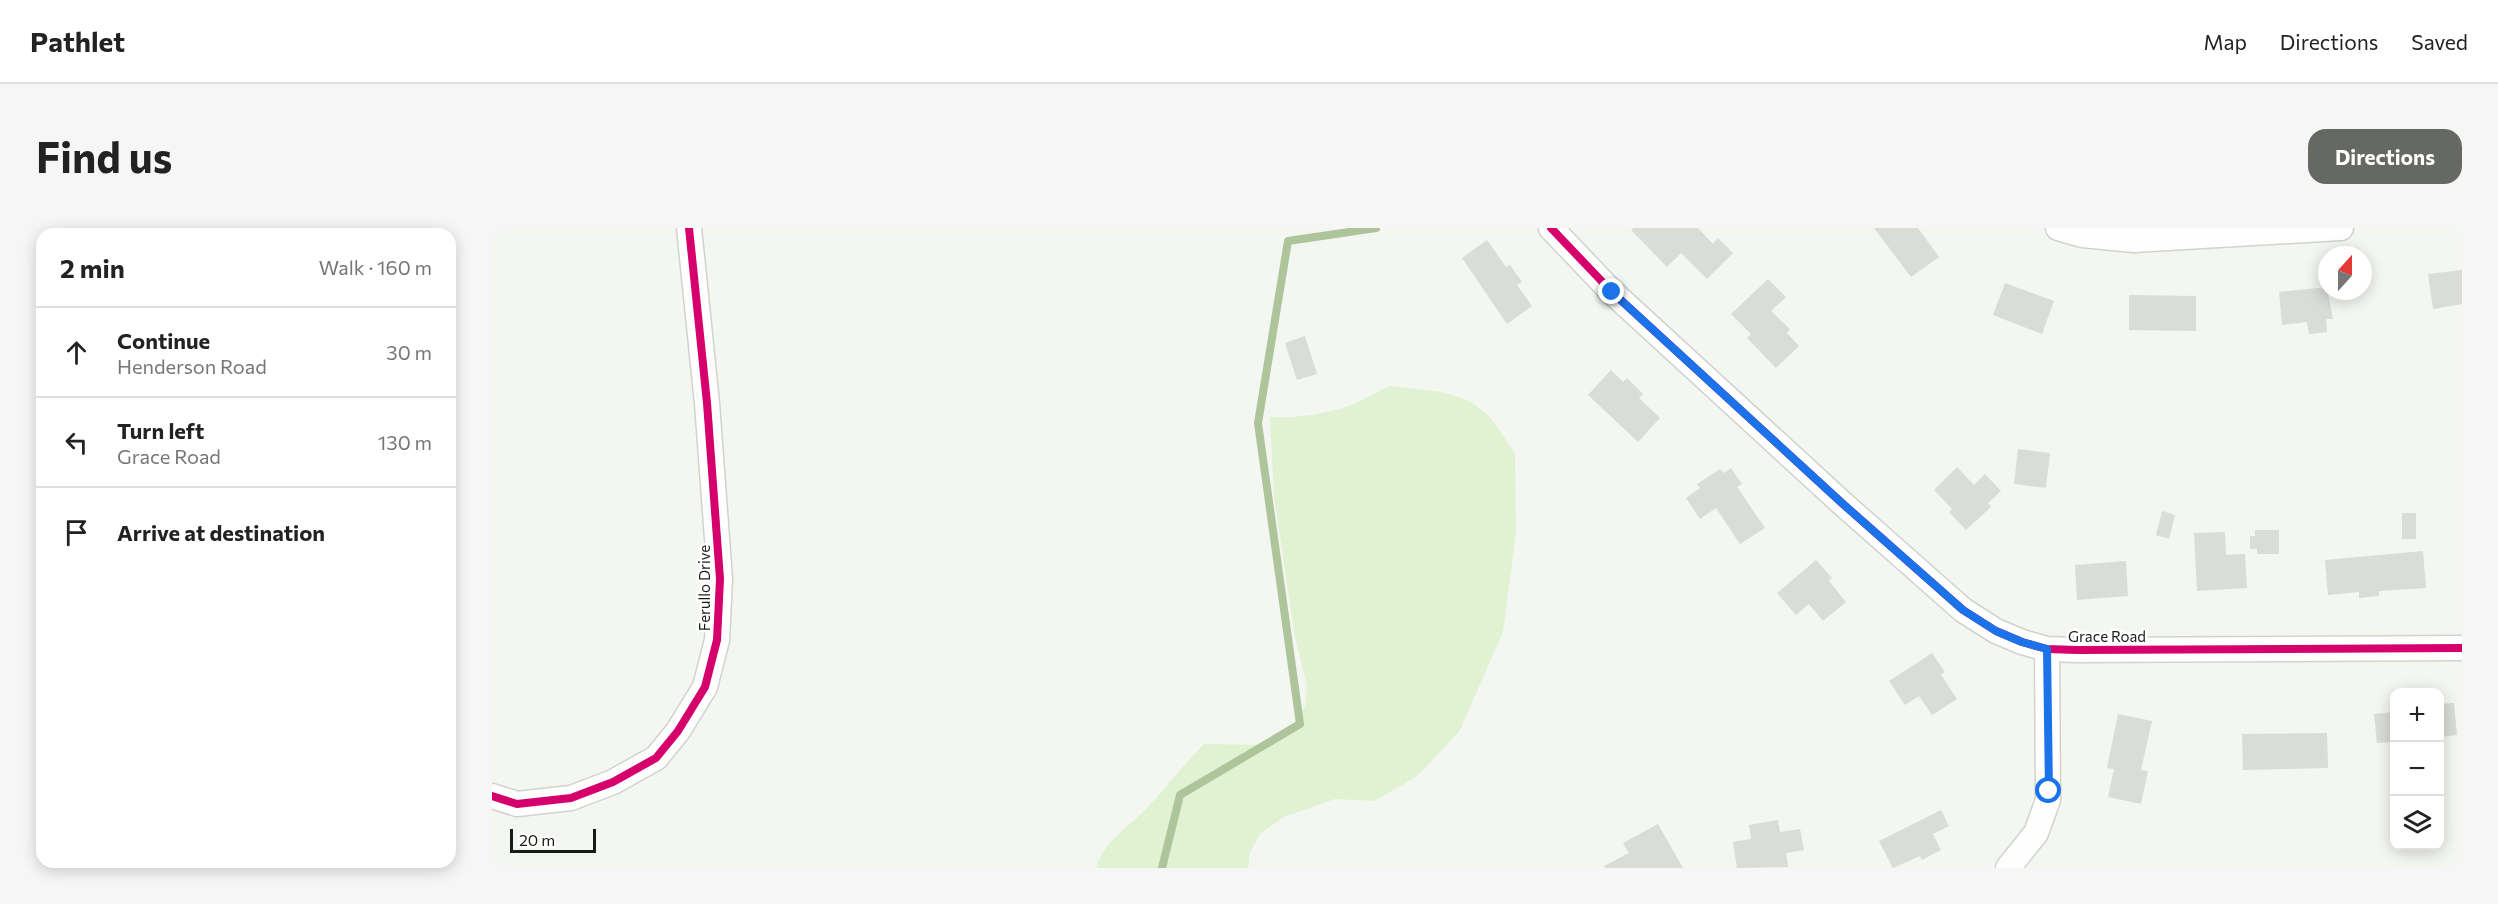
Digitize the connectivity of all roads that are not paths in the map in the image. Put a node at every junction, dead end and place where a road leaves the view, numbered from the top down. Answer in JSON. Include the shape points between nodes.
{"nodes":[{"id":1,"x":689,"y":228,"type":"edge"},
{"id":2,"x":1551,"y":228,"type":"edge"},
{"id":3,"x":2058,"y":228,"type":"edge"},
{"id":4,"x":2341,"y":228,"type":"edge"},
{"id":5,"x":2462,"y":648,"type":"edge"},
{"id":6,"x":2047,"y":649,"type":"junction"},
{"id":7,"x":492,"y":796,"type":"edge"},
{"id":8,"x":2008,"y":868,"type":"edge"}],
"edges":[{"from":1,"to":7,"type":"street","name":"Ferullo Drive","via":[[720,579],[717,640],[705,687],[656,758],[613,782],[571,798],[539,802],[517,804]]},
{"from":2,"to":6,"type":"street","name":"Grace Road","via":[[1612,292],[1963,610],[1996,631]]},
{"from":3,"to":4,"type":"street","via":[[2134,240]]},
{"from":5,"to":6,"type":"street","name":"Grace Road"},
{"from":6,"to":8,"type":"street","via":[[2048,800],[2036,833]]}]}
